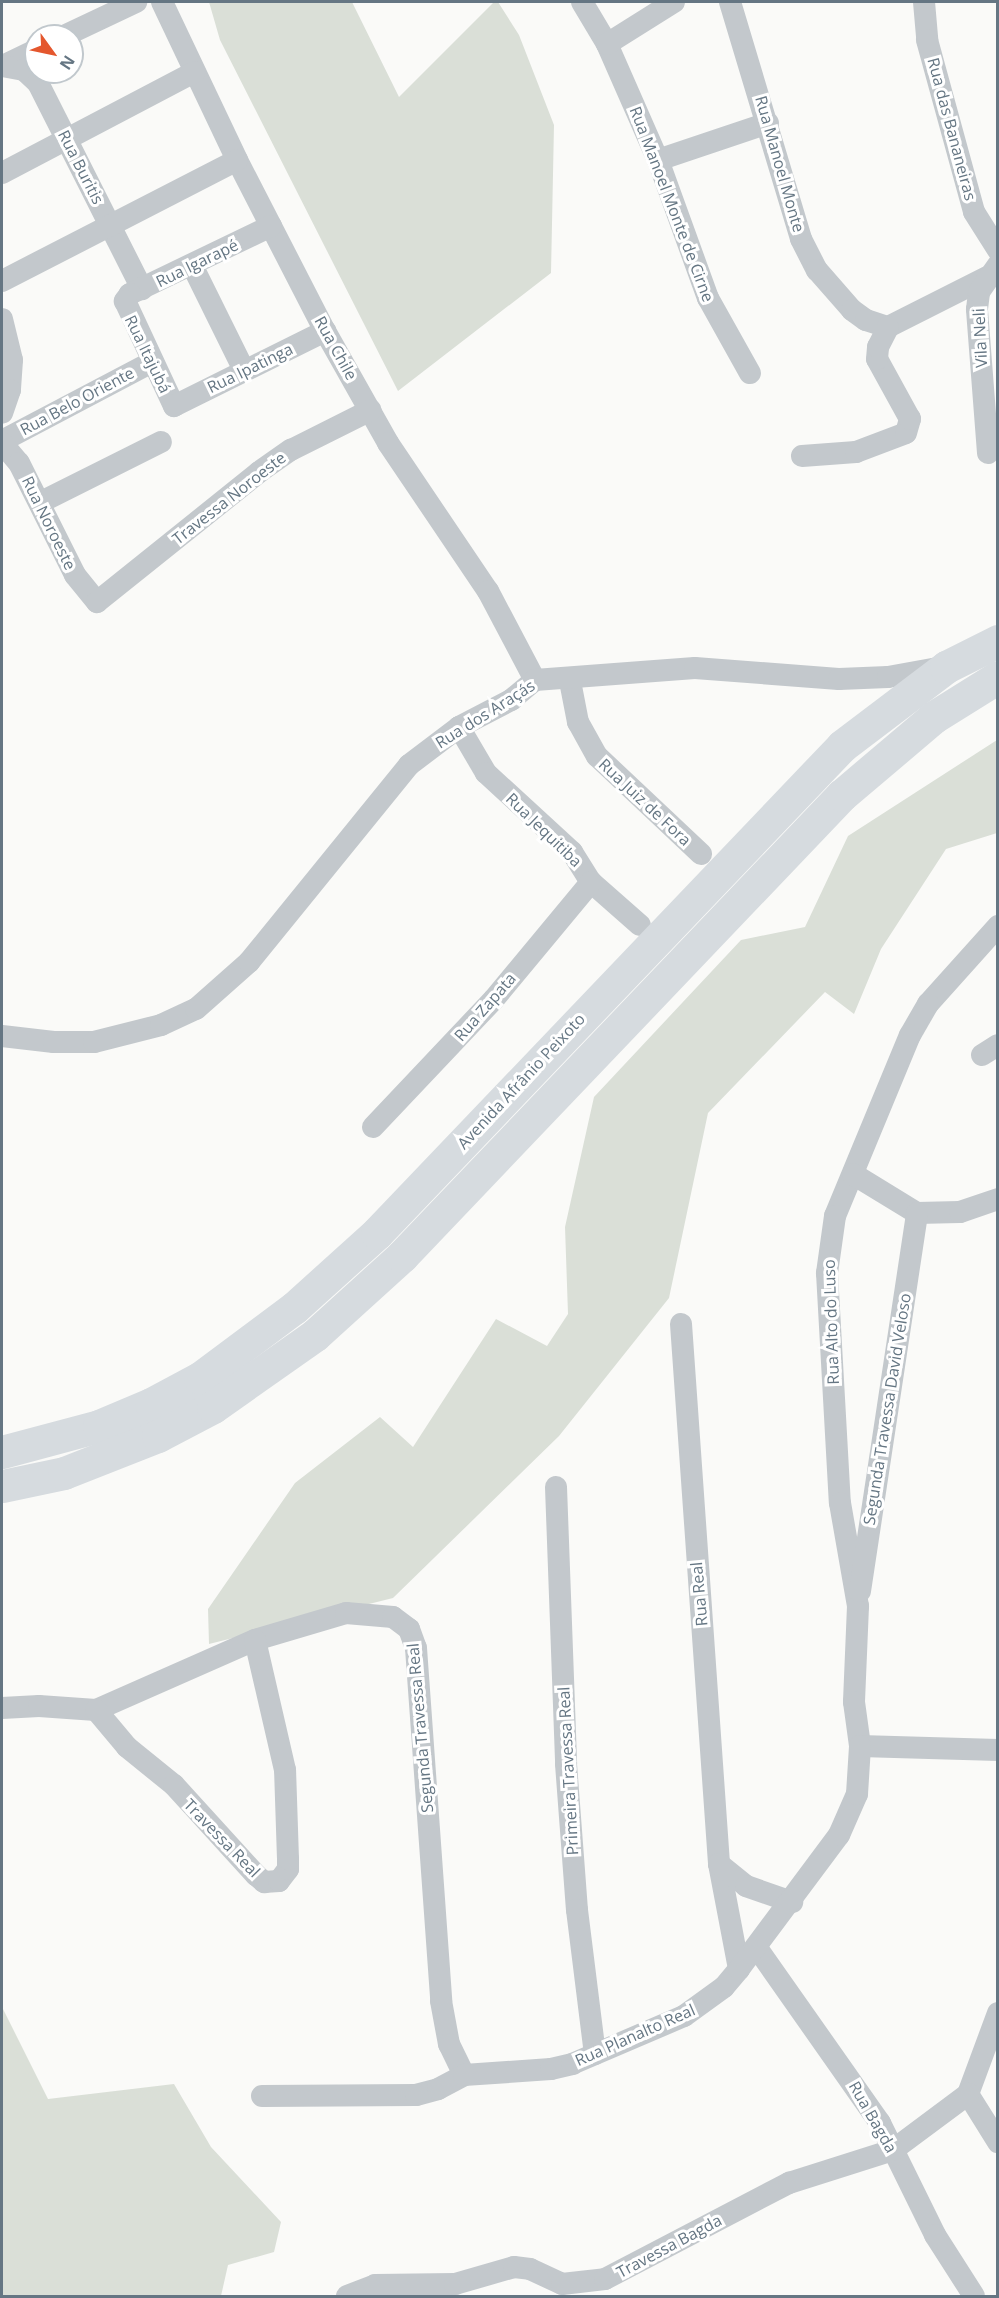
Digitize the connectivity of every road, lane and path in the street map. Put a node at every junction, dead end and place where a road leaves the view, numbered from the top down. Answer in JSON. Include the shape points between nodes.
{"nodes":[{"id":1,"x":136,"y":2,"type":"edge"},
{"id":2,"x":162,"y":2,"type":"edge"},
{"id":3,"x":582,"y":2,"type":"edge"},
{"id":4,"x":674,"y":2,"type":"edge"},
{"id":5,"x":730,"y":2,"type":"edge"},
{"id":6,"x":924,"y":2,"type":"edge"},
{"id":7,"x":84,"y":27,"type":"edge"},
{"id":8,"x":607,"y":44,"type":"junction"},
{"id":9,"x":24,"y":55,"type":"edge"},
{"id":10,"x":3,"y":65,"type":"edge"},
{"id":11,"x":194,"y":72,"type":"junction"},
{"id":12,"x":768,"y":123,"type":"junction"},
{"id":13,"x":66,"y":141,"type":"junction"},
{"id":14,"x":237,"y":160,"type":"junction"},
{"id":15,"x":658,"y":160,"type":"junction"},
{"id":16,"x":2,"y":172,"type":"edge"},
{"id":17,"x":110,"y":223,"type":"junction"},
{"id":18,"x":271,"y":226,"type":"junction"},
{"id":19,"x":998,"y":250,"type":"edge"},
{"id":20,"x":193,"y":267,"type":"junction"},
{"id":21,"x":992,"y":271,"type":"edge"},
{"id":22,"x":2,"y":281,"type":"edge"},
{"id":23,"x":133,"y":295,"type":"junction"},
{"id":24,"x":2,"y":319,"type":"edge"},
{"id":25,"x":888,"y":327,"type":"junction"},
{"id":26,"x":326,"y":331,"type":"junction"},
{"id":27,"x":152,"y":362,"type":"junction"},
{"id":28,"x":244,"y":370,"type":"junction"},
{"id":29,"x":750,"y":373,"type":"dead end"},
{"id":30,"x":174,"y":406,"type":"joint"},
{"id":31,"x":371,"y":410,"type":"junction"},
{"id":32,"x":2,"y":413,"type":"edge"},
{"id":33,"x":2,"y":442,"type":"edge"},
{"id":34,"x":160,"y":442,"type":"dead end"},
{"id":35,"x":988,"y":453,"type":"dead end"},
{"id":36,"x":802,"y":456,"type":"dead end"},
{"id":37,"x":41,"y":502,"type":"junction"},
{"id":38,"x":97,"y":603,"type":"joint"},
{"id":39,"x":998,"y":641,"type":"edge"},
{"id":40,"x":946,"y":667,"type":"junction"},
{"id":41,"x":998,"y":677,"type":"edge"},
{"id":42,"x":535,"y":680,"type":"junction"},
{"id":43,"x":570,"y":681,"type":"junction"},
{"id":44,"x":459,"y":727,"type":"junction"},
{"id":45,"x":701,"y":854,"type":"dead end"},
{"id":46,"x":591,"y":882,"type":"junction"},
{"id":47,"x":639,"y":925,"type":"dead end"},
{"id":48,"x":996,"y":932,"type":"edge"},
{"id":49,"x":2,"y":1036,"type":"edge"},
{"id":50,"x":373,"y":1127,"type":"dead end"},
{"id":51,"x":853,"y":1174,"type":"junction"},
{"id":52,"x":998,"y":1199,"type":"edge"},
{"id":53,"x":917,"y":1213,"type":"junction"},
{"id":54,"x":681,"y":1324,"type":"dead end"},
{"id":55,"x":2,"y":1452,"type":"edge"},
{"id":56,"x":2,"y":1486,"type":"edge"},
{"id":57,"x":556,"y":1487,"type":"dead end"},
{"id":58,"x":858,"y":1606,"type":"junction"},
{"id":59,"x":255,"y":1640,"type":"junction"},
{"id":60,"x":2,"y":1708,"type":"edge"},
{"id":61,"x":96,"y":1710,"type":"junction"},
{"id":62,"x":858,"y":1736,"type":"junction"},
{"id":63,"x":998,"y":1750,"type":"edge"},
{"id":64,"x":719,"y":1864,"type":"junction"},
{"id":65,"x":792,"y":1902,"type":"junction"},
{"id":66,"x":757,"y":1948,"type":"junction"},
{"id":67,"x":739,"y":1969,"type":"junction"},
{"id":68,"x":998,"y":2013,"type":"edge"},
{"id":69,"x":595,"y":2054,"type":"junction"},
{"id":70,"x":464,"y":2074,"type":"junction"},
{"id":71,"x":968,"y":2094,"type":"junction"},
{"id":72,"x":262,"y":2096,"type":"dead end"},
{"id":73,"x":998,"y":2142,"type":"edge"},
{"id":74,"x":893,"y":2150,"type":"junction"},
{"id":75,"x":347,"y":2296,"type":"edge"},
{"id":76,"x":974,"y":2296,"type":"edge"}],
"edges":[{"from":1,"to":7,"type":"street"},
{"from":2,"to":11,"type":"street","name":"Rua Chile"},
{"from":3,"to":8,"type":"street","name":"Rua Manoel Monte de Cirne"},
{"from":4,"to":8,"type":"street"},
{"from":5,"to":12,"type":"street","name":"Rua Manoel Monte"},
{"from":6,"to":19,"type":"street","name":"Rua das Bananeiras","via":[[927,40],[974,212]]},
{"from":8,"to":15,"type":"street","name":"Rua Manoel Monte de Cirne"},
{"from":9,"to":10,"type":"street"},
{"from":10,"to":13,"type":"street","name":"Rua Buritis","via":[[24,70],[38,83]]},
{"from":11,"to":13,"type":"street"},
{"from":11,"to":14,"type":"street","name":"Rua Chile"},
{"from":12,"to":15,"type":"street"},
{"from":12,"to":25,"type":"street","name":"Rua Manoel Monte","via":[[797,227],[818,270],[852,310],[866,320]]},
{"from":13,"to":16,"type":"street"},
{"from":13,"to":17,"type":"street","name":"Rua Buritis"},
{"from":14,"to":17,"type":"street"},
{"from":14,"to":18,"type":"street","name":"Rua Chile"},
{"from":15,"to":29,"type":"street","name":"Rua Manoel Monte de Cirne","via":[[708,298]]},
{"from":17,"to":22,"type":"street"},
{"from":17,"to":23,"type":"street","name":"Rua Buritis"},
{"from":18,"to":20,"type":"street","name":"Rua Igarapé"},
{"from":18,"to":26,"type":"street","name":"Rua Chile"},
{"from":20,"to":23,"type":"street","name":"Rua Igarapé"},
{"from":20,"to":28,"type":"street"},
{"from":21,"to":25,"type":"street"},
{"from":21,"to":35,"type":"street","name":"Vila Neli","via":[[979,292],[977,309]]},
{"from":23,"to":27,"type":"street","name":"Rua Itajubá"},
{"from":24,"to":32,"type":"street","via":[[12,360],[10,390]]},
{"from":25,"to":36,"type":"street","via":[[877,359],[910,426],[898,439],[856,452]]},
{"from":26,"to":28,"type":"street","name":"Rua Ipatinga"},
{"from":26,"to":31,"type":"street","name":"Rua Chile"},
{"from":27,"to":30,"type":"street","name":"Rua Itajubá"},
{"from":27,"to":33,"type":"street","name":"Rua Belo Oriente"},
{"from":28,"to":30,"type":"street","name":"Rua Ipatinga"},
{"from":31,"to":38,"type":"street","name":"Travessa Noroeste","via":[[291,450],[259,472]]},
{"from":31,"to":42,"type":"street","name":"Rua Chile","via":[[388,443],[488,591]]},
{"from":33,"to":37,"type":"street","name":"Rua Noroeste"},
{"from":34,"to":37,"type":"street"},
{"from":37,"to":38,"type":"street","name":"Rua Noroeste","via":[[75,575]]},
{"from":39,"to":40,"type":"main road","name":"Avenida Afrânio Peixoto"},
{"from":40,"to":43,"type":"street","name":"Rua dos Araçás","via":[[888,677],[839,679],[695,668]]},
{"from":40,"to":55,"type":"main road","name":"Avenida Afrânio Peixoto","via":[[868,723],[806,781],[377,1233],[310,1294],[249,1344],[151,1404],[99,1426]]},
{"from":41,"to":56,"type":"main road","via":[[934,717],[842,795],[402,1256],[315,1335],[223,1401],[158,1436],[74,1470]]},
{"from":42,"to":43,"type":"street","name":"Rua dos Araçás"},
{"from":42,"to":44,"type":"street","name":"Rua dos Araçás","via":[[511,700]]},
{"from":43,"to":45,"type":"street","name":"Rua Juiz de Fora","via":[[578,722],[597,756]]},
{"from":44,"to":46,"type":"street","name":"Rua Jequitiba","via":[[486,772],[572,852]]},
{"from":44,"to":49,"type":"street","name":"Rua dos Araçás","via":[[409,765],[389,786],[249,962],[196,1009],[161,1026],[94,1041],[54,1042]]},
{"from":46,"to":47,"type":"street","name":"Rua Jequitiba"},
{"from":46,"to":50,"type":"street","name":"Rua Zapata","via":[[494,999]]},
{"from":48,"to":51,"type":"street","name":"Rua Alto do Luso","via":[[928,1004],[910,1035]]},
{"from":51,"to":53,"type":"street"},
{"from":51,"to":58,"type":"street","name":"Rua Alto do Luso","via":[[835,1216],[827,1273],[840,1503]]},
{"from":52,"to":53,"type":"street","via":[[960,1212]]},
{"from":53,"to":58,"type":"street","name":"Segunda Travessa David Veloso"},
{"from":54,"to":64,"type":"street","name":"Rua Real"},
{"from":57,"to":69,"type":"street","name":"Primeira Travessa Real","via":[[566,1764],[577,1910]]},
{"from":58,"to":62,"type":"street","name":"Rua Alto do Luso"},
{"from":59,"to":61,"type":"street","name":"Segunda Travessa Real"},
{"from":59,"to":61,"type":"street","name":"Travessa Real","via":[[285,1770],[288,1869],[279,1881],[264,1882],[256,1875],[174,1785],[126,1747]]},
{"from":59,"to":70,"type":"street","name":"Segunda Travessa Real","via":[[346,1613],[393,1617],[409,1629],[416,1648],[441,2001],[448,2044]]},
{"from":60,"to":61,"type":"street","name":"Segunda Travessa Real"},
{"from":62,"to":63,"type":"street"},
{"from":62,"to":65,"type":"street","name":"Rua Planalto Real","via":[[861,1775],[850,1815]]},
{"from":64,"to":65,"type":"street","via":[[746,1886]]},
{"from":64,"to":67,"type":"street","name":"Rua Real"},
{"from":65,"to":66,"type":"street","name":"Rua Planalto Real"},
{"from":66,"to":67,"type":"street","name":"Rua Planalto Real"},
{"from":66,"to":74,"type":"street","name":"Rua Bagda","via":[[850,2078]]},
{"from":67,"to":69,"type":"street","name":"Rua Planalto Real","via":[[724,1987],[684,2016]]},
{"from":68,"to":71,"type":"street"},
{"from":69,"to":70,"type":"street","name":"Rua Planalto Real","via":[[551,2069]]},
{"from":70,"to":72,"type":"street","name":"Rua Planalto Real","via":[[438,2089],[416,2095]]},
{"from":71,"to":73,"type":"street"},
{"from":71,"to":74,"type":"street","name":"Travessa Bagda"},
{"from":74,"to":75,"type":"street","name":"Travessa Bagda","via":[[789,2182],[604,2279],[562,2284],[530,2269],[514,2267],[455,2284],[375,2285]]},
{"from":74,"to":76,"type":"street","name":"Rua Bagda","via":[[935,2235]]}]}
